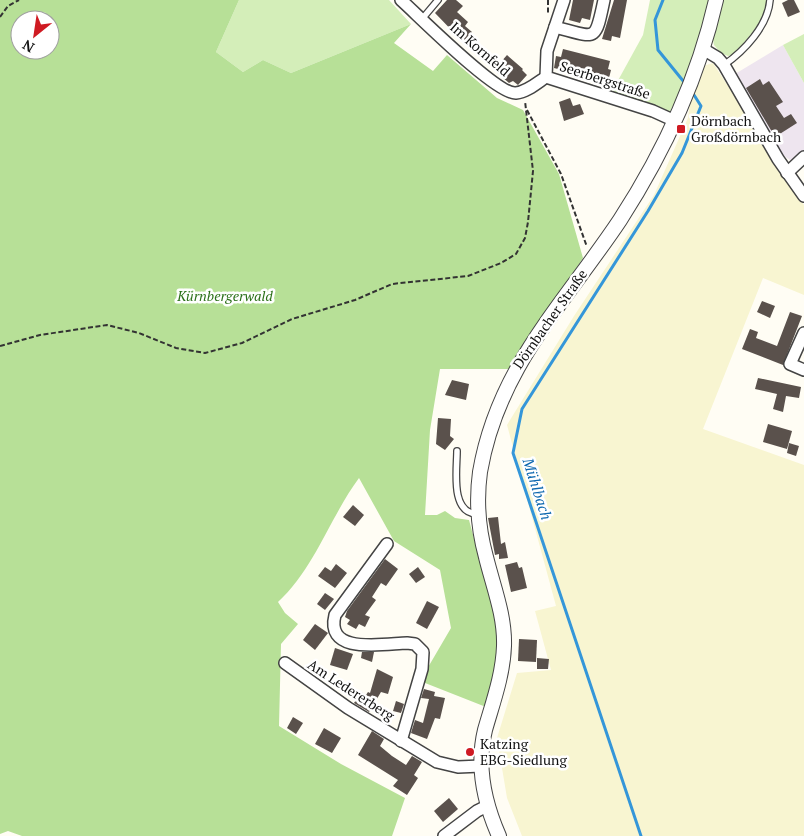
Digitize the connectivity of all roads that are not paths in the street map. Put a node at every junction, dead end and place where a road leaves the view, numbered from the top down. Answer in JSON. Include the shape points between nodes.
{"nodes":[{"id":1,"x":401,"y":0,"type":"edge"},
{"id":2,"x":438,"y":0,"type":"edge"},
{"id":3,"x":564,"y":0,"type":"edge"},
{"id":4,"x":604,"y":0,"type":"edge"},
{"id":5,"x":716,"y":0,"type":"edge"},
{"id":6,"x":770,"y":0,"type":"edge"},
{"id":7,"x":422,"y":18,"type":"junction"},
{"id":8,"x":555,"y":27,"type":"junction"},
{"id":9,"x":702,"y":49,"type":"junction"},
{"id":10,"x":724,"y":65,"type":"junction"},
{"id":11,"x":546,"y":77,"type":"junction"},
{"id":12,"x":675,"y":121,"type":"junction"},
{"id":13,"x":804,"y":157,"type":"edge"},
{"id":14,"x":787,"y":173,"type":"junction"},
{"id":15,"x":804,"y":196,"type":"edge"},
{"id":16,"x":804,"y":333,"type":"edge"},
{"id":17,"x":804,"y":370,"type":"edge"},
{"id":18,"x":457,"y":451,"type":"dead end"},
{"id":19,"x":477,"y":514,"type":"junction"},
{"id":20,"x":387,"y":544,"type":"dead end"},
{"id":21,"x":284,"y":663,"type":"dead end"},
{"id":22,"x":401,"y":741,"type":"junction"},
{"id":23,"x":481,"y":766,"type":"junction"},
{"id":24,"x":487,"y":806,"type":"junction"},
{"id":25,"x":444,"y":836,"type":"edge"},
{"id":26,"x":499,"y":836,"type":"edge"}],
"edges":[{"from":1,"to":7,"type":"street","name":"Im Kornfeld"},
{"from":2,"to":7,"type":"lane"},
{"from":3,"to":8,"type":"street","name":"Seerbergstraße"},
{"from":4,"to":8,"type":"street","via":[[598,30],[594,34]]},
{"from":5,"to":9,"type":"street","name":"Dörnbacher Straße"},
{"from":6,"to":10,"type":"lane","via":[[762,24],[742,50]]},
{"from":7,"to":11,"type":"street","name":"Im Kornfeld","via":[[498,86],[515,94]]},
{"from":8,"to":11,"type":"street","name":"Seerbergstraße","via":[[547,51]]},
{"from":9,"to":10,"type":"street"},
{"from":9,"to":12,"type":"street","name":"Dörnbacher Straße"},
{"from":10,"to":14,"type":"street"},
{"from":11,"to":12,"type":"street","name":"Seerbergstraße"},
{"from":12,"to":19,"type":"street","name":"Dörnbacher Straße","via":[[639,189],[514,370],[487,443]]},
{"from":13,"to":14,"type":"street"},
{"from":14,"to":15,"type":"street"},
{"from":16,"to":17,"type":"street","via":[[790,364]]},
{"from":18,"to":19,"type":"lane","via":[[460,501],[468,512]]},
{"from":19,"to":23,"type":"street","name":"Dörnbacher Straße","via":[[504,641]]},
{"from":20,"to":22,"type":"street","name":"Am Ledererberg","via":[[334,615],[332,625],[333,633],[354,644],[407,643],[415,644],[423,652],[422,669]]},
{"from":21,"to":22,"type":"street","name":"Am Ledererberg"},
{"from":22,"to":23,"type":"street","name":"Am Ledererberg","via":[[448,765]]},
{"from":23,"to":24,"type":"street","name":"Dörnbacher Straße"},
{"from":24,"to":25,"type":"street"},
{"from":24,"to":26,"type":"street","name":"Dörnbacher Straße"}]}
